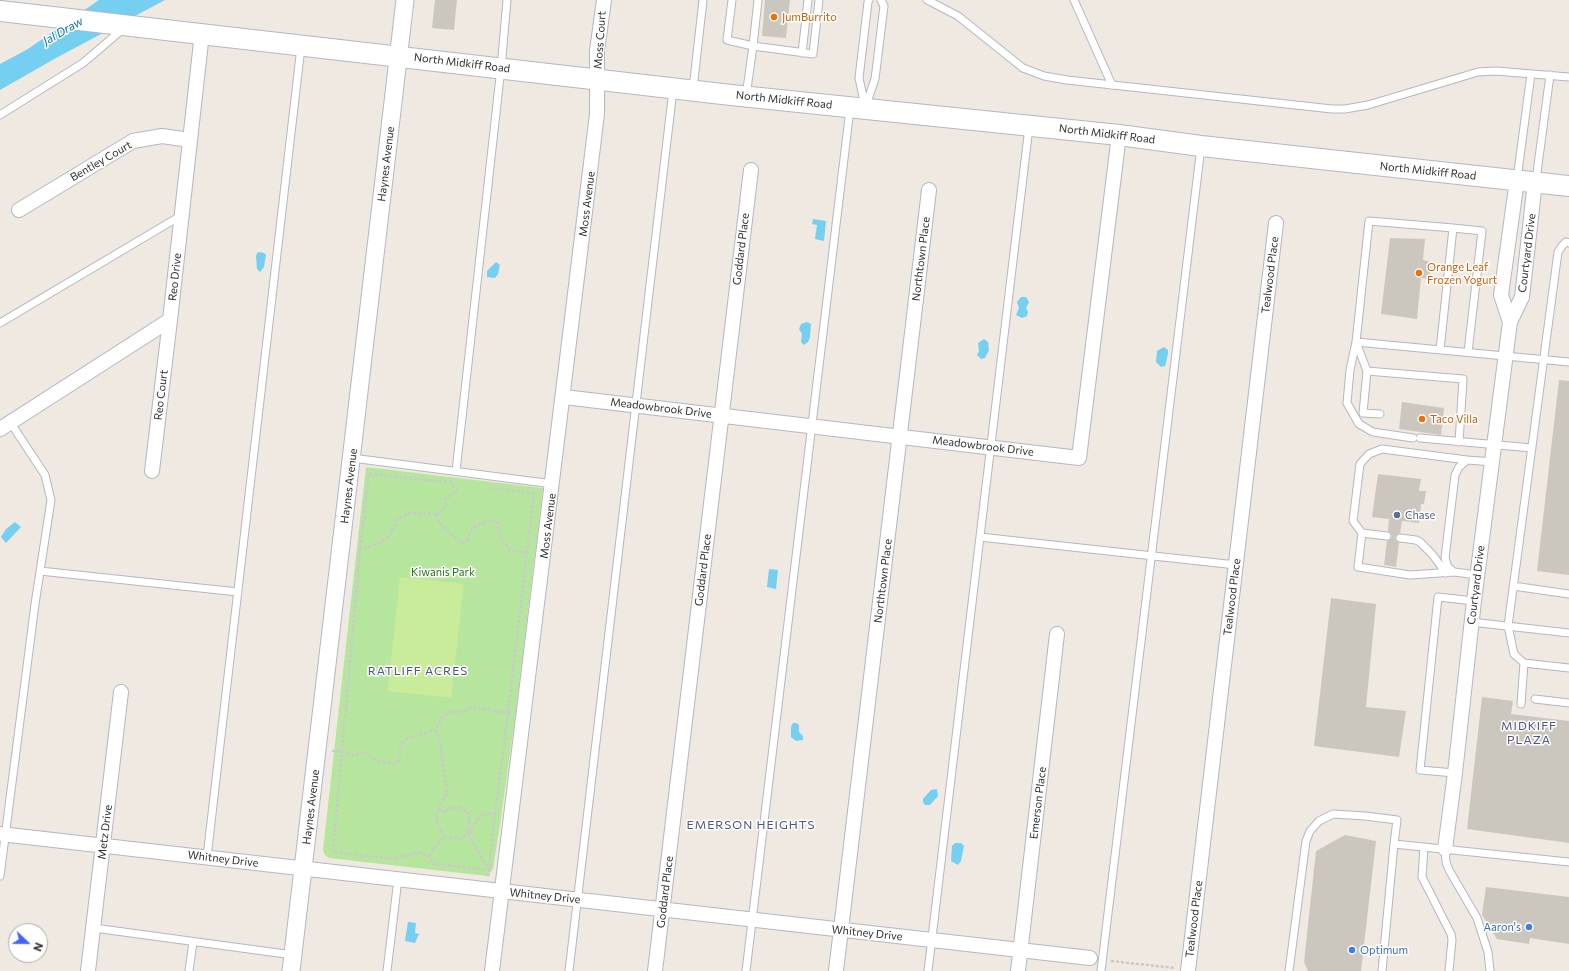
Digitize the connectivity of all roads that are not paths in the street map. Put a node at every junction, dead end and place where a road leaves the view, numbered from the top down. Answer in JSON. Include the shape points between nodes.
{"nodes":[{"id":1,"x":405,"y":0,"type":"edge"},
{"id":2,"x":507,"y":0,"type":"edge"},
{"id":3,"x":604,"y":0,"type":"edge"},
{"id":4,"x":703,"y":0,"type":"edge"},
{"id":5,"x":732,"y":0,"type":"edge"},
{"id":6,"x":758,"y":0,"type":"edge"},
{"id":7,"x":808,"y":0,"type":"edge"},
{"id":8,"x":819,"y":0,"type":"edge"},
{"id":9,"x":869,"y":0,"type":"edge"},
{"id":10,"x":881,"y":0,"type":"edge"},
{"id":11,"x":927,"y":0,"type":"edge"},
{"id":12,"x":1074,"y":0,"type":"edge"},
{"id":13,"x":0,"y":10,"type":"edge"},
{"id":14,"x":127,"y":25,"type":"junction"},
{"id":15,"x":202,"y":33,"type":"junction"},
{"id":16,"x":301,"y":45,"type":"junction"},
{"id":17,"x":753,"y":46,"type":"junction"},
{"id":18,"x":802,"y":53,"type":"junction"},
{"id":19,"x":399,"y":56,"type":"junction"},
{"id":20,"x":501,"y":68,"type":"junction"},
{"id":21,"x":1531,"y":74,"type":"junction"},
{"id":22,"x":1550,"y":75,"type":"junction"},
{"id":23,"x":1569,"y":77,"type":"edge"},
{"id":24,"x":598,"y":80,"type":"junction"},
{"id":25,"x":1112,"y":85,"type":"junction"},
{"id":26,"x":683,"y":89,"type":"junction"},
{"id":27,"x":746,"y":96,"type":"junction"},
{"id":28,"x":858,"y":108,"type":"junction"},
{"id":29,"x":0,"y":114,"type":"edge"},
{"id":30,"x":1030,"y":125,"type":"junction"},
{"id":31,"x":1119,"y":135,"type":"junction"},
{"id":32,"x":190,"y":140,"type":"junction"},
{"id":33,"x":1201,"y":146,"type":"junction"},
{"id":34,"x":751,"y":170,"type":"dead end"},
{"id":35,"x":1526,"y":181,"type":"junction"},
{"id":36,"x":1569,"y":186,"type":"edge"},
{"id":37,"x":929,"y":190,"type":"dead end"},
{"id":38,"x":20,"y":210,"type":"dead end"},
{"id":39,"x":182,"y":215,"type":"junction"},
{"id":40,"x":1276,"y":223,"type":"dead end"},
{"id":41,"x":1453,"y":228,"type":"junction"},
{"id":42,"x":1569,"y":243,"type":"edge"},
{"id":43,"x":170,"y":320,"type":"junction"},
{"id":44,"x":1510,"y":322,"type":"junction"},
{"id":45,"x":0,"y":323,"type":"edge"},
{"id":46,"x":1356,"y":342,"type":"junction"},
{"id":47,"x":1440,"y":350,"type":"junction"},
{"id":48,"x":1468,"y":352,"type":"junction"},
{"id":49,"x":1506,"y":356,"type":"junction"},
{"id":50,"x":1544,"y":360,"type":"junction"},
{"id":51,"x":1569,"y":362,"type":"edge"},
{"id":52,"x":1368,"y":371,"type":"junction"},
{"id":53,"x":564,"y":397,"type":"junction"},
{"id":54,"x":635,"y":405,"type":"junction"},
{"id":55,"x":1380,"y":414,"type":"dead end"},
{"id":56,"x":721,"y":415,"type":"junction"},
{"id":57,"x":5,"y":425,"type":"edge"},
{"id":58,"x":812,"y":426,"type":"junction"},
{"id":59,"x":900,"y":436,"type":"junction"},
{"id":60,"x":1459,"y":442,"type":"junction"},
{"id":61,"x":1495,"y":445,"type":"junction"},
{"id":62,"x":991,"y":447,"type":"junction"},
{"id":63,"x":1532,"y":448,"type":"junction"},
{"id":64,"x":352,"y":458,"type":"junction"},
{"id":65,"x":1467,"y":460,"type":"junction"},
{"id":66,"x":1493,"y":462,"type":"junction"},
{"id":67,"x":152,"y":471,"type":"dead end"},
{"id":68,"x":456,"y":471,"type":"junction"},
{"id":69,"x":553,"y":484,"type":"junction"},
{"id":70,"x":1362,"y":533,"type":"junction"},
{"id":71,"x":1387,"y":536,"type":"dead end"},
{"id":72,"x":980,"y":537,"type":"junction"},
{"id":73,"x":1400,"y":538,"type":"dead end"},
{"id":74,"x":1152,"y":555,"type":"junction"},
{"id":75,"x":1236,"y":565,"type":"junction"},
{"id":76,"x":40,"y":571,"type":"junction"},
{"id":77,"x":1454,"y":572,"type":"junction"},
{"id":78,"x":1446,"y":573,"type":"junction"},
{"id":79,"x":1477,"y":575,"type":"junction"},
{"id":80,"x":1513,"y":586,"type":"junction"},
{"id":81,"x":238,"y":592,"type":"junction"},
{"id":82,"x":1569,"y":594,"type":"edge"},
{"id":83,"x":1474,"y":602,"type":"junction"},
{"id":84,"x":1471,"y":622,"type":"junction"},
{"id":85,"x":1508,"y":626,"type":"junction"},
{"id":86,"x":1057,"y":634,"type":"dead end"},
{"id":87,"x":1569,"y":634,"type":"edge"},
{"id":88,"x":1524,"y":663,"type":"junction"},
{"id":89,"x":1569,"y":668,"type":"edge"},
{"id":90,"x":121,"y":692,"type":"dead end"},
{"id":91,"x":1535,"y":699,"type":"dead end"},
{"id":92,"x":1569,"y":703,"type":"edge"},
{"id":93,"x":1521,"y":704,"type":"dead end"},
{"id":94,"x":1455,"y":774,"type":"junction"},
{"id":95,"x":2,"y":834,"type":"edge"},
{"id":96,"x":1394,"y":844,"type":"junction"},
{"id":97,"x":103,"y":845,"type":"junction"},
{"id":98,"x":1424,"y":847,"type":"junction"},
{"id":99,"x":1445,"y":849,"type":"junction"},
{"id":100,"x":208,"y":857,"type":"junction"},
{"id":101,"x":1569,"y":862,"type":"edge"},
{"id":102,"x":304,"y":868,"type":"junction"},
{"id":103,"x":0,"y":876,"type":"edge"},
{"id":104,"x":398,"y":879,"type":"junction"},
{"id":105,"x":502,"y":892,"type":"junction"},
{"id":106,"x":578,"y":900,"type":"junction"},
{"id":107,"x":663,"y":909,"type":"junction"},
{"id":108,"x":752,"y":920,"type":"junction"},
{"id":109,"x":94,"y":928,"type":"junction"},
{"id":110,"x":841,"y":930,"type":"junction"},
{"id":111,"x":932,"y":940,"type":"junction"},
{"id":112,"x":193,"y":942,"type":"junction"},
{"id":113,"x":1020,"y":950,"type":"junction"},
{"id":114,"x":1096,"y":959,"type":"junction"},
{"id":115,"x":292,"y":963,"type":"edge"},
{"id":116,"x":1188,"y":970,"type":"edge"},
{"id":117,"x":88,"y":971,"type":"edge"},
{"id":118,"x":189,"y":971,"type":"edge"},
{"id":119,"x":387,"y":971,"type":"edge"},
{"id":120,"x":492,"y":971,"type":"edge"},
{"id":121,"x":569,"y":971,"type":"edge"},
{"id":122,"x":655,"y":971,"type":"edge"},
{"id":123,"x":746,"y":971,"type":"edge"},
{"id":124,"x":836,"y":971,"type":"edge"},
{"id":125,"x":928,"y":971,"type":"edge"},
{"id":126,"x":1018,"y":971,"type":"edge"},
{"id":127,"x":1101,"y":971,"type":"edge"},
{"id":128,"x":1289,"y":971,"type":"edge"},
{"id":129,"x":1382,"y":971,"type":"edge"},
{"id":130,"x":1449,"y":971,"type":"edge"},
{"id":131,"x":1490,"y":971,"type":"edge"}],
"edges":[{"from":1,"to":19,"type":"street","name":"Haynes Avenue"},
{"from":2,"to":20,"type":"lane"},
{"from":3,"to":24,"type":"street","name":"Moss Court","via":[[598,51]]},
{"from":4,"to":26,"type":"lane"},
{"from":5,"to":17,"type":"lane","via":[[727,40]]},
{"from":6,"to":17,"type":"lane"},
{"from":7,"to":18,"type":"lane"},
{"from":8,"to":18,"type":"lane","via":[[813,54]]},
{"from":9,"to":28,"type":"lane","via":[[859,78]]},
{"from":10,"to":28,"type":"lane","via":[[884,6],[876,79]]},
{"from":11,"to":25,"type":"lane","via":[[958,16],[1014,61],[1034,73]]},
{"from":12,"to":25,"type":"lane"},
{"from":13,"to":14,"type":"main road","name":"North Midkiff Road"},
{"from":14,"to":15,"type":"main road","name":"North Midkiff Road"},
{"from":14,"to":29,"type":"lane","via":[[83,63]]},
{"from":15,"to":16,"type":"main road","name":"North Midkiff Road"},
{"from":15,"to":32,"type":"street","name":"Reo Drive"},
{"from":16,"to":19,"type":"main road","name":"North Midkiff Road"},
{"from":16,"to":81,"type":"lane"},
{"from":17,"to":18,"type":"lane"},
{"from":17,"to":27,"type":"lane"},
{"from":19,"to":20,"type":"main road","name":"North Midkiff Road"},
{"from":19,"to":64,"type":"street","name":"Haynes Avenue"},
{"from":20,"to":24,"type":"main road","name":"North Midkiff Road"},
{"from":20,"to":68,"type":"lane"},
{"from":21,"to":22,"type":"lane"},
{"from":21,"to":25,"type":"lane","via":[[1478,72],[1368,105],[1332,109]]},
{"from":21,"to":35,"type":"lane"},
{"from":22,"to":23,"type":"lane"},
{"from":22,"to":35,"type":"lane"},
{"from":24,"to":26,"type":"main road","name":"North Midkiff Road"},
{"from":24,"to":53,"type":"street","name":"Moss Avenue","via":[[597,114]]},
{"from":26,"to":27,"type":"main road","name":"North Midkiff Road"},
{"from":26,"to":54,"type":"lane"},
{"from":27,"to":28,"type":"main road","name":"North Midkiff Road"},
{"from":28,"to":30,"type":"main road","name":"North Midkiff Road"},
{"from":28,"to":58,"type":"lane"},
{"from":30,"to":31,"type":"main road","name":"North Midkiff Road"},
{"from":30,"to":62,"type":"lane"},
{"from":31,"to":33,"type":"main road","name":"North Midkiff Road"},
{"from":31,"to":62,"type":"street","name":"Meadowbrook Drive","via":[[1079,458]]},
{"from":32,"to":38,"type":"street","name":"Bentley Court","via":[[162,136],[133,141]]},
{"from":32,"to":39,"type":"street","name":"Reo Drive"},
{"from":33,"to":35,"type":"main road","name":"North Midkiff Road"},
{"from":33,"to":74,"type":"lane"},
{"from":34,"to":56,"type":"street","name":"Goddard Place"},
{"from":35,"to":36,"type":"main road","name":"North Midkiff Road"},
{"from":35,"to":44,"type":"street","name":"Courtyard Drive","via":[[1522,297]]},
{"from":35,"to":44,"type":"street","name":"Courtyard Drive","via":[[1502,295]]},
{"from":37,"to":59,"type":"street","name":"Northtown Place"},
{"from":39,"to":43,"type":"street","name":"Reo Drive"},
{"from":39,"to":45,"type":"lane"},
{"from":40,"to":75,"type":"street","name":"Tealwood Place"},
{"from":41,"to":46,"type":"lane","via":[[1369,221]]},
{"from":41,"to":47,"type":"lane"},
{"from":41,"to":48,"type":"lane","via":[[1482,231]]},
{"from":42,"to":50,"type":"lane","via":[[1566,242],[1558,252]]},
{"from":43,"to":57,"type":"street"},
{"from":43,"to":67,"type":"street","name":"Reo Court"},
{"from":44,"to":49,"type":"street","name":"Courtyard Drive"},
{"from":46,"to":47,"type":"lane"},
{"from":46,"to":52,"type":"lane"},
{"from":46,"to":60,"type":"lane","via":[[1347,403],[1359,424],[1373,432]]},
{"from":47,"to":48,"type":"lane"},
{"from":48,"to":49,"type":"lane"},
{"from":49,"to":50,"type":"lane"},
{"from":49,"to":61,"type":"street","name":"Courtyard Drive"},
{"from":50,"to":51,"type":"lane"},
{"from":50,"to":63,"type":"lane"},
{"from":52,"to":55,"type":"lane","via":[[1363,413]]},
{"from":52,"to":60,"type":"lane","via":[[1463,380]]},
{"from":53,"to":54,"type":"street","name":"Meadowbrook Drive"},
{"from":53,"to":69,"type":"street","name":"Moss Avenue"},
{"from":54,"to":56,"type":"street","name":"Meadowbrook Drive"},
{"from":54,"to":106,"type":"lane"},
{"from":56,"to":58,"type":"street","name":"Meadowbrook Drive"},
{"from":56,"to":107,"type":"street","name":"Goddard Place"},
{"from":57,"to":76,"type":"lane","via":[[45,475],[51,500]]},
{"from":58,"to":59,"type":"street","name":"Meadowbrook Drive"},
{"from":58,"to":108,"type":"lane"},
{"from":59,"to":62,"type":"street","name":"Meadowbrook Drive"},
{"from":59,"to":110,"type":"street","name":"Northtown Place"},
{"from":60,"to":61,"type":"lane"},
{"from":61,"to":63,"type":"lane"},
{"from":61,"to":66,"type":"street","name":"Courtyard Drive"},
{"from":62,"to":72,"type":"lane"},
{"from":63,"to":80,"type":"lane"},
{"from":64,"to":68,"type":"lane"},
{"from":64,"to":102,"type":"street","name":"Haynes Avenue"},
{"from":65,"to":66,"type":"lane"},
{"from":65,"to":70,"type":"lane","via":[[1382,449],[1369,454],[1360,464],[1353,521]]},
{"from":65,"to":77,"type":"lane","via":[[1455,475],[1445,558],[1448,567]]},
{"from":66,"to":79,"type":"street","name":"Courtyard Drive"},
{"from":68,"to":69,"type":"lane"},
{"from":69,"to":105,"type":"street","name":"Moss Avenue"},
{"from":70,"to":71,"type":"lane"},
{"from":70,"to":78,"type":"lane","via":[[1358,567],[1410,575]]},
{"from":72,"to":74,"type":"lane"},
{"from":72,"to":111,"type":"lane"},
{"from":73,"to":78,"type":"lane","via":[[1420,542]]},
{"from":74,"to":75,"type":"lane"},
{"from":74,"to":114,"type":"lane"},
{"from":75,"to":116,"type":"street","name":"Tealwood Place"},
{"from":76,"to":81,"type":"lane"},
{"from":76,"to":95,"type":"lane"},
{"from":77,"to":78,"type":"lane"},
{"from":77,"to":79,"type":"lane"},
{"from":79,"to":83,"type":"street","name":"Courtyard Drive"},
{"from":80,"to":82,"type":"lane"},
{"from":80,"to":85,"type":"lane"},
{"from":81,"to":100,"type":"lane"},
{"from":83,"to":84,"type":"street","name":"Courtyard Drive"},
{"from":83,"to":94,"type":"lane","via":[[1438,597],[1420,770]]},
{"from":84,"to":85,"type":"lane"},
{"from":84,"to":94,"type":"street","name":"Courtyard Drive"},
{"from":85,"to":87,"type":"lane"},
{"from":85,"to":88,"type":"lane","via":[[1514,654]]},
{"from":86,"to":113,"type":"street","name":"Emerson Place"},
{"from":88,"to":89,"type":"lane"},
{"from":88,"to":93,"type":"lane"},
{"from":90,"to":97,"type":"street","name":"Metz Drive"},
{"from":91,"to":92,"type":"lane"},
{"from":94,"to":99,"type":"street","name":"Courtyard Drive"},
{"from":95,"to":97,"type":"street","name":"Whitney Drive"},
{"from":95,"to":103,"type":"lane"},
{"from":96,"to":98,"type":"lane"},
{"from":96,"to":128,"type":"lane","via":[[1397,820],[1333,814],[1319,821],[1310,831],[1306,841]]},
{"from":96,"to":129,"type":"lane"},
{"from":97,"to":100,"type":"street","name":"Whitney Drive"},
{"from":97,"to":109,"type":"street","name":"Metz Drive"},
{"from":98,"to":99,"type":"lane"},
{"from":98,"to":130,"type":"lane","via":[[1422,877],[1451,934]]},
{"from":99,"to":101,"type":"lane"},
{"from":99,"to":131,"type":"lane","via":[[1449,870],[1477,918],[1488,952]]},
{"from":100,"to":102,"type":"street","name":"Whitney Drive"},
{"from":102,"to":104,"type":"street","name":"Whitney Drive"},
{"from":102,"to":115,"type":"street","name":"Haynes Avenue"},
{"from":104,"to":105,"type":"street","name":"Whitney Drive"},
{"from":104,"to":119,"type":"lane"},
{"from":105,"to":106,"type":"street","name":"Whitney Drive"},
{"from":105,"to":120,"type":"street","name":"Moss Avenue"},
{"from":106,"to":107,"type":"street","name":"Whitney Drive"},
{"from":106,"to":121,"type":"lane"},
{"from":107,"to":108,"type":"street","name":"Whitney Drive"},
{"from":107,"to":122,"type":"street","name":"Goddard Place"},
{"from":108,"to":110,"type":"street","name":"Whitney Drive"},
{"from":108,"to":123,"type":"lane"},
{"from":109,"to":112,"type":"lane"},
{"from":109,"to":117,"type":"street","name":"Metz Drive"},
{"from":110,"to":111,"type":"street","name":"Whitney Drive"},
{"from":110,"to":124,"type":"street","name":"Northtown Place"},
{"from":111,"to":113,"type":"street","name":"Whitney Drive"},
{"from":111,"to":125,"type":"lane"},
{"from":112,"to":115,"type":"lane"},
{"from":112,"to":118,"type":"lane"},
{"from":113,"to":114,"type":"street","name":"Whitney Drive"},
{"from":113,"to":126,"type":"street","name":"Emerson Place"},
{"from":114,"to":127,"type":"lane"}]}
